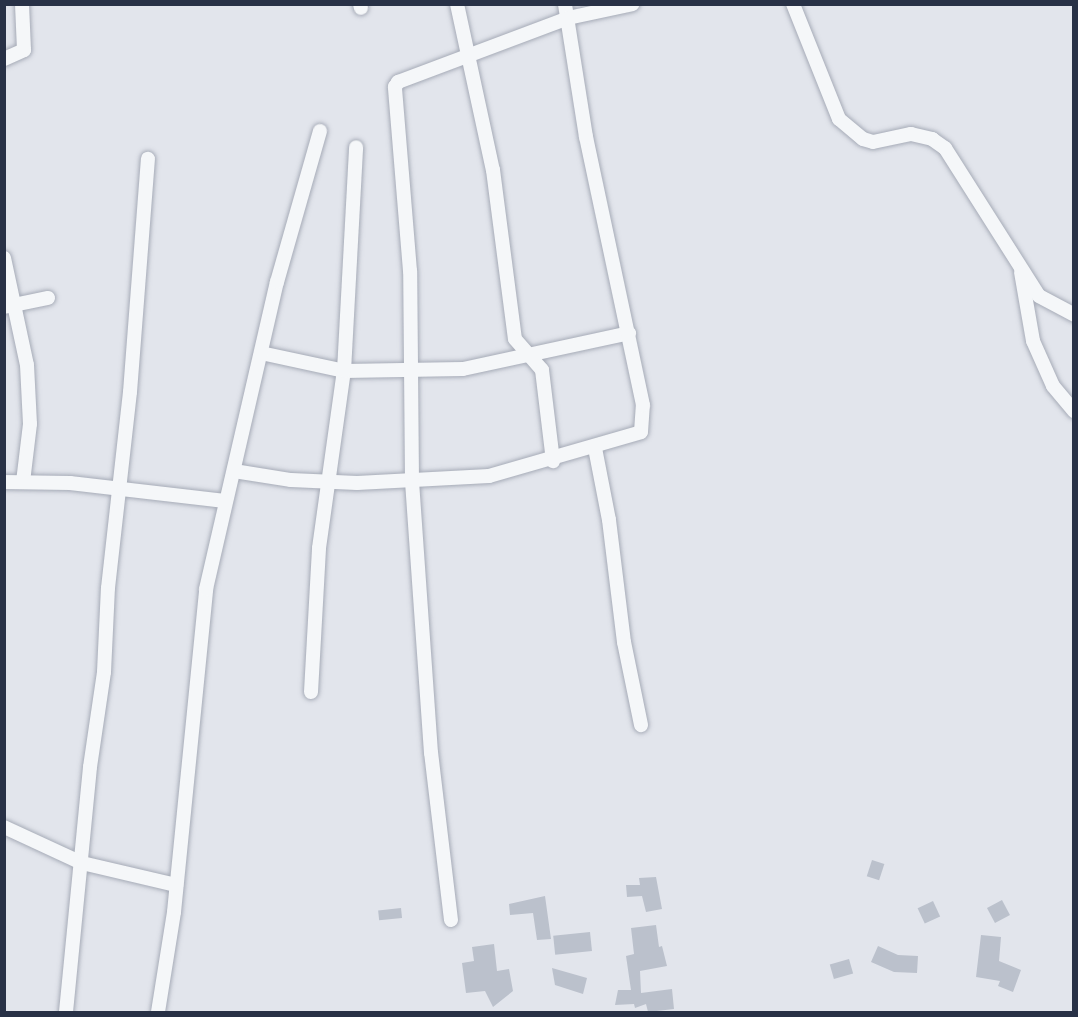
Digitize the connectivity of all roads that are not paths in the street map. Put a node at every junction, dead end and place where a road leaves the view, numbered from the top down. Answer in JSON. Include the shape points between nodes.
{"nodes":[{"id":1,"x":22,"y":4,"type":"edge"},
{"id":2,"x":457,"y":4,"type":"edge"},
{"id":3,"x":633,"y":4,"type":"edge"},
{"id":4,"x":793,"y":4,"type":"edge"},
{"id":5,"x":566,"y":11,"type":"edge"},
{"id":6,"x":467,"y":56,"type":"junction"},
{"id":7,"x":4,"y":59,"type":"edge"},
{"id":8,"x":320,"y":131,"type":"dead end"},
{"id":9,"x":356,"y":147,"type":"dead end"},
{"id":10,"x":148,"y":159,"type":"dead end"},
{"id":11,"x":4,"y":258,"type":"edge"},
{"id":12,"x":1021,"y":269,"type":"junction"},
{"id":13,"x":48,"y":298,"type":"dead end"},
{"id":14,"x":10,"y":305,"type":"edge"},
{"id":15,"x":1074,"y":315,"type":"edge"},
{"id":16,"x":629,"y":333,"type":"junction"},
{"id":17,"x":261,"y":353,"type":"junction"},
{"id":18,"x":529,"y":356,"type":"junction"},
{"id":19,"x":413,"y":370,"type":"junction"},
{"id":20,"x":344,"y":371,"type":"junction"},
{"id":21,"x":1074,"y":411,"type":"edge"},
{"id":22,"x":595,"y":448,"type":"junction"},
{"id":23,"x":553,"y":461,"type":"junction"},
{"id":24,"x":234,"y":471,"type":"junction"},
{"id":25,"x":412,"y":480,"type":"junction"},
{"id":26,"x":327,"y":481,"type":"junction"},
{"id":27,"x":4,"y":482,"type":"edge"},
{"id":28,"x":23,"y":482,"type":"junction"},
{"id":29,"x":119,"y":488,"type":"junction"},
{"id":30,"x":225,"y":501,"type":"junction"},
{"id":31,"x":311,"y":692,"type":"dead end"},
{"id":32,"x":641,"y":725,"type":"dead end"},
{"id":33,"x":4,"y":827,"type":"edge"},
{"id":34,"x":82,"y":863,"type":"junction"},
{"id":35,"x":176,"y":885,"type":"junction"},
{"id":36,"x":451,"y":920,"type":"dead end"},
{"id":37,"x":66,"y":1012,"type":"edge"},
{"id":38,"x":159,"y":1012,"type":"edge"}],
"edges":[{"from":1,"to":7,"type":"street","via":[[24,50]]},
{"from":2,"to":6,"type":"street"},
{"from":3,"to":5,"type":"street"},
{"from":4,"to":12,"type":"street","via":[[839,119],[863,139],[873,142],[911,134],[932,139],[945,148]]},
{"from":5,"to":6,"type":"street"},
{"from":5,"to":16,"type":"street","via":[[586,137]]},
{"from":6,"to":18,"type":"street","via":[[494,170],[515,339]]},
{"from":6,"to":19,"type":"street","via":[[395,87],[410,271]]},
{"from":8,"to":17,"type":"street"},
{"from":9,"to":20,"type":"street"},
{"from":10,"to":29,"type":"street"},
{"from":11,"to":14,"type":"street"},
{"from":12,"to":15,"type":"street","via":[[1039,296]]},
{"from":12,"to":21,"type":"street","via":[[1033,341],[1053,386]]},
{"from":13,"to":14,"type":"street"},
{"from":14,"to":28,"type":"street","via":[[28,377],[30,424]]},
{"from":16,"to":18,"type":"street"},
{"from":16,"to":22,"type":"street","via":[[643,405],[641,432]]},
{"from":17,"to":20,"type":"street"},
{"from":17,"to":24,"type":"street"},
{"from":18,"to":19,"type":"street","via":[[463,369]]},
{"from":18,"to":23,"type":"street","via":[[542,369]]},
{"from":19,"to":20,"type":"street"},
{"from":19,"to":25,"type":"street"},
{"from":20,"to":26,"type":"street"},
{"from":22,"to":23,"type":"street"},
{"from":22,"to":32,"type":"street","via":[[609,520],[624,642]]},
{"from":23,"to":25,"type":"street","via":[[489,476]]},
{"from":24,"to":26,"type":"street"},
{"from":24,"to":30,"type":"street"},
{"from":25,"to":26,"type":"street"},
{"from":25,"to":36,"type":"street","via":[[431,753]]},
{"from":26,"to":31,"type":"street"},
{"from":27,"to":28,"type":"street"},
{"from":28,"to":29,"type":"street"},
{"from":29,"to":30,"type":"street"},
{"from":29,"to":34,"type":"street"},
{"from":30,"to":35,"type":"street","via":[[206,589]]},
{"from":33,"to":34,"type":"street"},
{"from":34,"to":35,"type":"street"},
{"from":34,"to":37,"type":"street"},
{"from":35,"to":38,"type":"street"}]}
